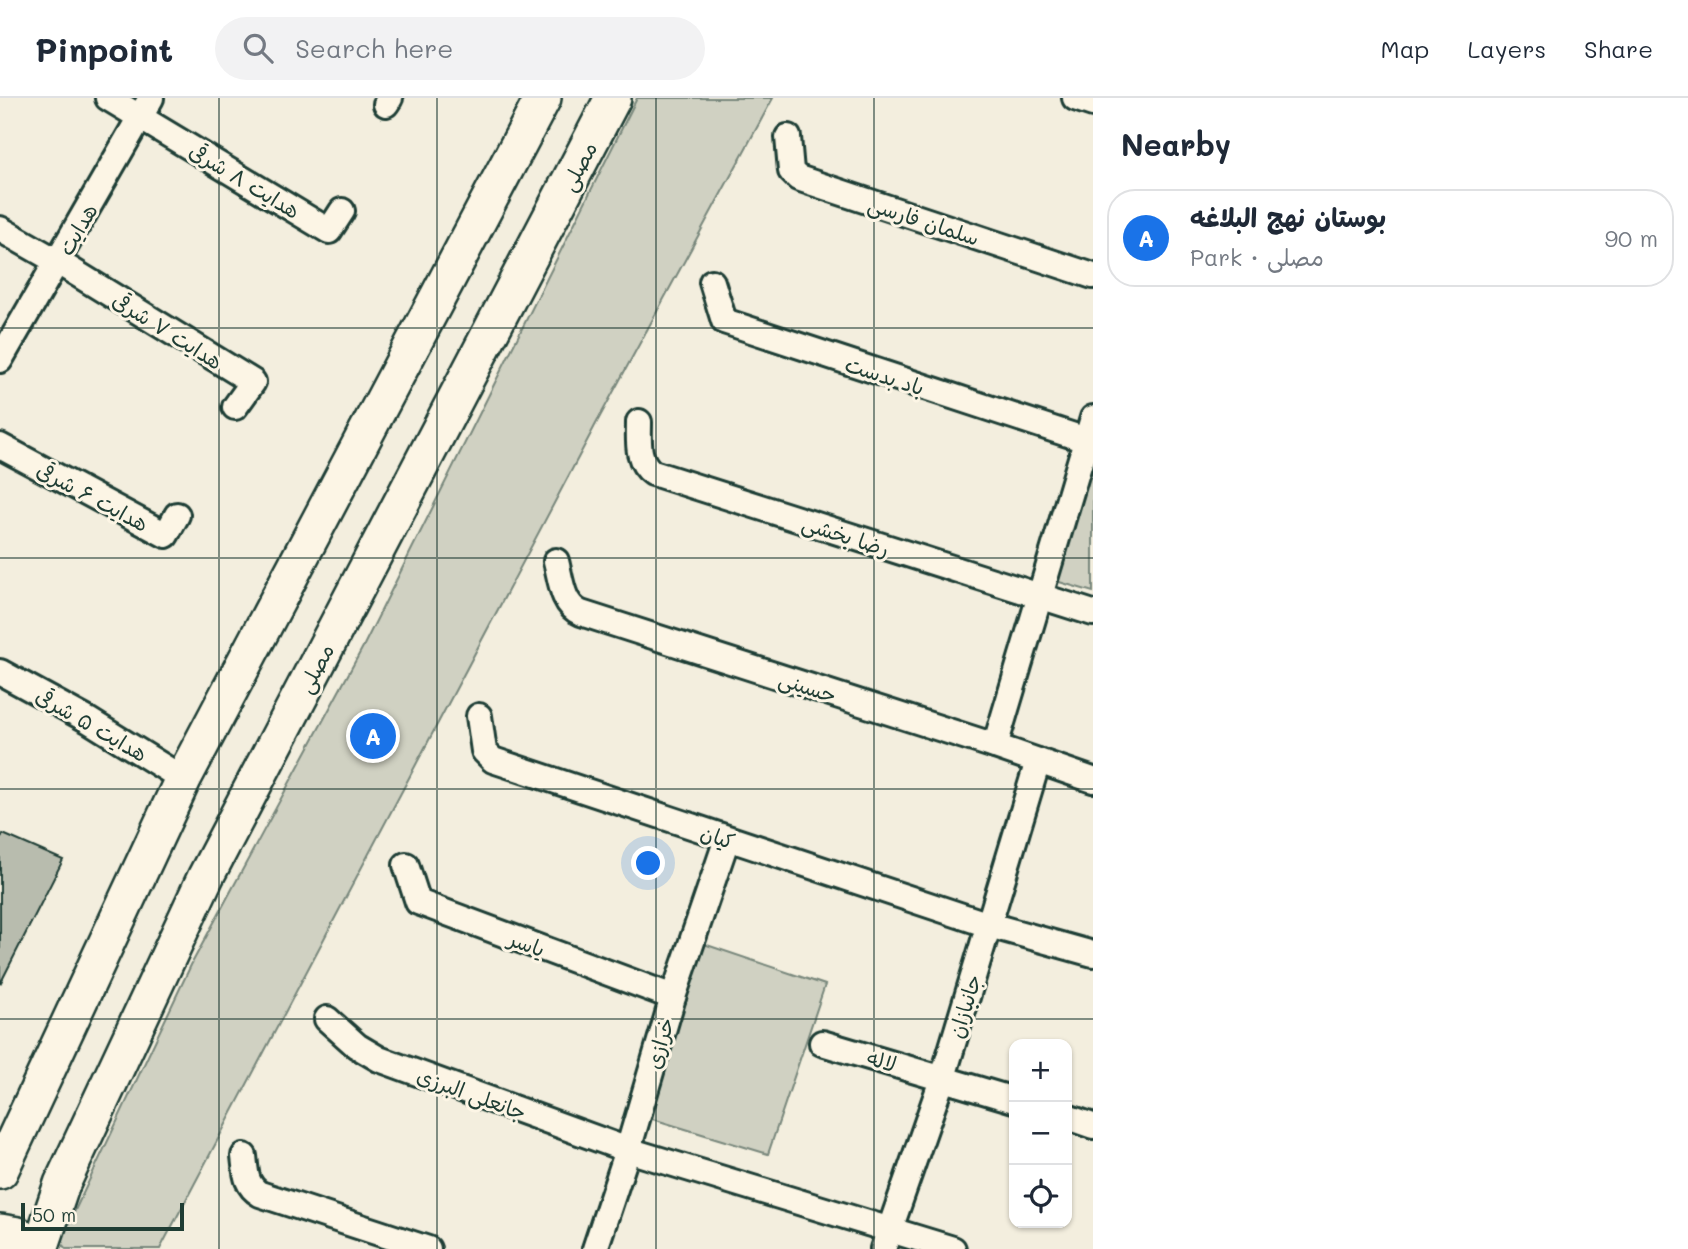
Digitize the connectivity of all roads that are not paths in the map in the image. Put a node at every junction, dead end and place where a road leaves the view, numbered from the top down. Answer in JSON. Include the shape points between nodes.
{"nodes":[{"id":1,"x":108,"y":98,"type":"edge"},
{"id":2,"x":543,"y":98,"type":"edge"},
{"id":3,"x":613,"y":98,"type":"edge"},
{"id":4,"x":1075,"y":98,"type":"edge"},
{"id":5,"x":1093,"y":104,"type":"edge"},
{"id":6,"x":146,"y":107,"type":"edge"},
{"id":7,"x":788,"y":137,"type":"dead end"},
{"id":8,"x":342,"y":211,"type":"dead end"},
{"id":9,"x":0,"y":229,"type":"edge"},
{"id":10,"x":58,"y":262,"type":"junction"},
{"id":11,"x":1093,"y":276,"type":"edge"},
{"id":12,"x":712,"y":282,"type":"dead end"},
{"id":13,"x":0,"y":360,"type":"edge"},
{"id":14,"x":235,"y":407,"type":"dead end"},
{"id":15,"x":639,"y":422,"type":"dead end"},
{"id":16,"x":1089,"y":429,"type":"edge"},
{"id":17,"x":0,"y":446,"type":"edge"},
{"id":18,"x":177,"y":514,"type":"dead end"},
{"id":19,"x":556,"y":561,"type":"dead end"},
{"id":20,"x":1039,"y":596,"type":"junction"},
{"id":21,"x":1093,"y":613,"type":"edge"},
{"id":22,"x":0,"y":671,"type":"edge"},
{"id":23,"x":479,"y":716,"type":"dead end"},
{"id":24,"x":995,"y":746,"type":"junction"},
{"id":25,"x":1038,"y":761,"type":"junction"},
{"id":26,"x":183,"y":779,"type":"junction"},
{"id":27,"x":1093,"y":780,"type":"edge"},
{"id":28,"x":727,"y":839,"type":"junction"},
{"id":29,"x":406,"y":865,"type":"dead end"},
{"id":30,"x":989,"y":925,"type":"junction"},
{"id":31,"x":1093,"y":954,"type":"edge"},
{"id":32,"x":673,"y":996,"type":"junction"},
{"id":33,"x":327,"y":1019,"type":"dead end"},
{"id":34,"x":822,"y":1042,"type":"dead end"},
{"id":35,"x":943,"y":1077,"type":"junction"},
{"id":36,"x":1009,"y":1098,"type":"edge"},
{"id":37,"x":1072,"y":1119,"type":"edge"},
{"id":38,"x":1093,"y":1126,"type":"edge"},
{"id":39,"x":628,"y":1150,"type":"junction"},
{"id":40,"x":244,"y":1156,"type":"dead end"},
{"id":41,"x":0,"y":1171,"type":"edge"},
{"id":42,"x":0,"y":1232,"type":"edge"},
{"id":43,"x":886,"y":1239,"type":"edge"},
{"id":44,"x":34,"y":1249,"type":"edge"},
{"id":45,"x":40,"y":1249,"type":"edge"},
{"id":46,"x":428,"y":1249,"type":"edge"},
{"id":47,"x":595,"y":1249,"type":"edge"},
{"id":48,"x":953,"y":1249,"type":"edge"}],
"edges":[{"from":1,"to":6,"type":"street"},
{"from":2,"to":26,"type":"main road"},
{"from":3,"to":45,"type":"main road","name":"مصلی","via":[[205,876],[62,1184]]},
{"from":4,"to":5,"type":"street"},
{"from":6,"to":8,"type":"street","name":"هدایت ۸ شرقی","via":[[329,230]]},
{"from":6,"to":10,"type":"street","name":"هدایت"},
{"from":7,"to":11,"type":"street","name":"سلمان فارسی","via":[[791,171],[798,178]]},
{"from":9,"to":10,"type":"street"},
{"from":10,"to":13,"type":"street","name":"هدایت"},
{"from":10,"to":14,"type":"street","name":"هدایت ۷ شرقی","via":[[253,382]]},
{"from":12,"to":16,"type":"street","name":"باد بدست","via":[[724,321]]},
{"from":15,"to":20,"type":"street","name":"رضا بخشی","via":[[640,457],[653,473]]},
{"from":16,"to":20,"type":"street"},
{"from":17,"to":18,"type":"street","name":"هدایت ۶ شرقی","via":[[166,535]]},
{"from":19,"to":24,"type":"street","name":"حسینی","via":[[567,602],[581,613]]},
{"from":20,"to":21,"type":"street","name":"رضا بخشی"},
{"from":20,"to":24,"type":"street"},
{"from":22,"to":26,"type":"street","name":"هدایت ۵ شرقی"},
{"from":23,"to":28,"type":"street","name":"کیان","via":[[484,751],[493,760]]},
{"from":24,"to":25,"type":"street","name":"حسینی"},
{"from":25,"to":27,"type":"street","name":"حسینی"},
{"from":25,"to":30,"type":"street","name":"جانبازان"},
{"from":26,"to":41,"type":"main road"},
{"from":28,"to":30,"type":"street","name":"کیان"},
{"from":28,"to":32,"type":"street","name":"خرازی"},
{"from":29,"to":32,"type":"street","name":"یاسر","via":[[418,902]]},
{"from":30,"to":31,"type":"street","name":"کیان"},
{"from":30,"to":35,"type":"street","name":"جانبازان"},
{"from":32,"to":39,"type":"street","name":"خرازی"},
{"from":33,"to":39,"type":"street","name":"جانعلی البرزی","via":[[369,1055]]},
{"from":34,"to":35,"type":"street","name":"لاله"},
{"from":35,"to":36,"type":"street","name":"لاله"},
{"from":35,"to":43,"type":"street","name":"جانبازان"},
{"from":37,"to":38,"type":"street"},
{"from":39,"to":43,"type":"street","name":"جانعلی البرزی"},
{"from":39,"to":47,"type":"street","name":"خرازی"},
{"from":40,"to":46,"type":"street","via":[[247,1181],[260,1194]]},
{"from":42,"to":44,"type":"main road","via":[[18,1235]]},
{"from":43,"to":48,"type":"street","name":"جانعلی البرزی"}]}
